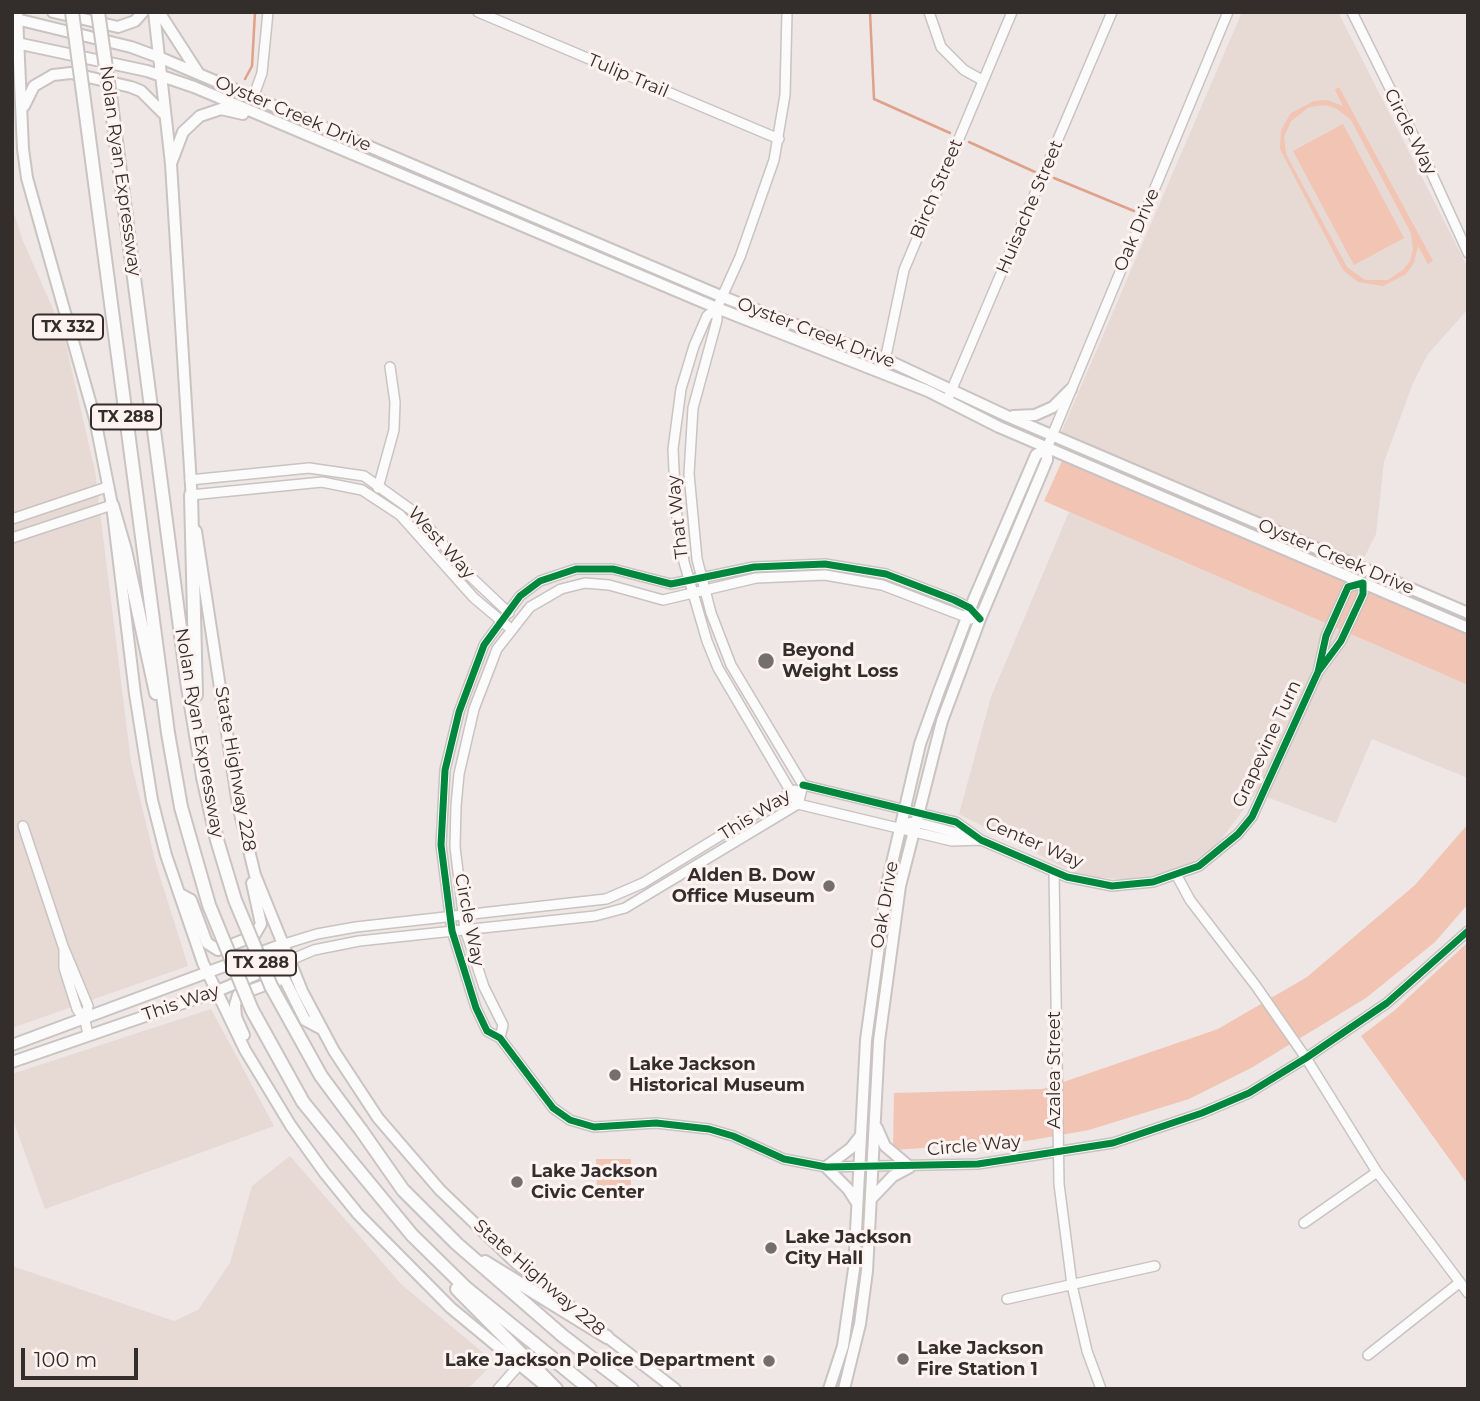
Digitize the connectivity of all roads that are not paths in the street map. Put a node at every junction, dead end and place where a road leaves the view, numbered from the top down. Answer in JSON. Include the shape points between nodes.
{"nodes":[{"id":1,"x":53,"y":12,"type":"edge"},
{"id":2,"x":72,"y":12,"type":"edge"},
{"id":3,"x":98,"y":12,"type":"edge"},
{"id":4,"x":143,"y":12,"type":"edge"},
{"id":5,"x":157,"y":12,"type":"edge"},
{"id":6,"x":268,"y":12,"type":"edge"},
{"id":7,"x":478,"y":12,"type":"edge"},
{"id":8,"x":787,"y":12,"type":"edge"},
{"id":9,"x":929,"y":12,"type":"edge"},
{"id":10,"x":1012,"y":12,"type":"edge"},
{"id":11,"x":1112,"y":12,"type":"edge"},
{"id":12,"x":1228,"y":12,"type":"edge"},
{"id":13,"x":1352,"y":12,"type":"edge"},
{"id":14,"x":16,"y":17,"type":"edge"},
{"id":15,"x":16,"y":43,"type":"edge"},
{"id":16,"x":161,"y":58,"type":"junction"},
{"id":17,"x":12,"y":67,"type":"edge"},
{"id":18,"x":199,"y":74,"type":"junction"},
{"id":19,"x":162,"y":75,"type":"junction"},
{"id":20,"x":982,"y":80,"type":"junction"},
{"id":21,"x":20,"y":86,"type":"junction"},
{"id":22,"x":253,"y":98,"type":"junction"},
{"id":23,"x":165,"y":115,"type":"junction"},
{"id":24,"x":262,"y":115,"type":"junction"},
{"id":25,"x":22,"y":117,"type":"junction"},
{"id":26,"x":779,"y":139,"type":"junction"},
{"id":27,"x":172,"y":164,"type":"junction"},
{"id":28,"x":1468,"y":253,"type":"edge"},
{"id":29,"x":723,"y":297,"type":"junction"},
{"id":30,"x":718,"y":309,"type":"junction"},
{"id":31,"x":885,"y":359,"type":"junction"},
{"id":32,"x":390,"y":367,"type":"dead end"},
{"id":33,"x":880,"y":371,"type":"junction"},
{"id":34,"x":698,"y":387,"type":"junction"},
{"id":35,"x":681,"y":389,"type":"junction"},
{"id":36,"x":952,"y":389,"type":"junction"},
{"id":37,"x":1071,"y":389,"type":"junction"},
{"id":38,"x":947,"y":401,"type":"junction"},
{"id":39,"x":1007,"y":416,"type":"junction"},
{"id":40,"x":1052,"y":436,"type":"junction"},
{"id":41,"x":1047,"y":448,"type":"junction"},
{"id":42,"x":324,"y":469,"type":"junction"},
{"id":43,"x":247,"y":475,"type":"junction"},
{"id":44,"x":190,"y":480,"type":"junction"},
{"id":45,"x":322,"y":482,"type":"junction"},
{"id":46,"x":379,"y":484,"type":"junction"},
{"id":47,"x":107,"y":487,"type":"junction"},
{"id":48,"x":248,"y":488,"type":"junction"},
{"id":49,"x":191,"y":495,"type":"junction"},
{"id":50,"x":77,"y":497,"type":"junction"},
{"id":51,"x":375,"y":497,"type":"junction"},
{"id":52,"x":112,"y":505,"type":"junction"},
{"id":53,"x":83,"y":514,"type":"junction"},
{"id":54,"x":417,"y":514,"type":"junction"},
{"id":55,"x":12,"y":519,"type":"edge"},
{"id":56,"x":410,"y":524,"type":"junction"},
{"id":57,"x":12,"y":538,"type":"edge"},
{"id":58,"x":701,"y":578,"type":"junction"},
{"id":59,"x":689,"y":581,"type":"junction"},
{"id":60,"x":1363,"y":583,"type":"junction"},
{"id":61,"x":705,"y":591,"type":"junction"},
{"id":62,"x":693,"y":595,"type":"junction"},
{"id":63,"x":507,"y":611,"type":"junction"},
{"id":64,"x":968,"y":613,"type":"junction"},
{"id":65,"x":1468,"y":613,"type":"edge"},
{"id":66,"x":980,"y":619,"type":"junction"},
{"id":67,"x":518,"y":620,"type":"junction"},
{"id":68,"x":500,"y":621,"type":"junction"},
{"id":69,"x":1468,"y":628,"type":"edge"},
{"id":70,"x":511,"y":629,"type":"junction"},
{"id":71,"x":1318,"y":672,"type":"junction"},
{"id":72,"x":168,"y":733,"type":"junction"},
{"id":73,"x":197,"y":734,"type":"junction"},
{"id":74,"x":803,"y":785,"type":"junction"},
{"id":75,"x":792,"y":793,"type":"junction"},
{"id":76,"x":798,"y":804,"type":"junction"},
{"id":77,"x":905,"y":809,"type":"junction"},
{"id":78,"x":915,"y":823,"type":"junction"},
{"id":79,"x":23,"y":826,"type":"dead end"},
{"id":80,"x":900,"y":830,"type":"junction"},
{"id":81,"x":981,"y":840,"type":"junction"},
{"id":82,"x":1054,"y":872,"type":"junction"},
{"id":83,"x":255,"y":875,"type":"junction"},
{"id":84,"x":1177,"y":877,"type":"junction"},
{"id":85,"x":180,"y":894,"type":"junction"},
{"id":86,"x":463,"y":916,"type":"junction"},
{"id":87,"x":450,"y":918,"type":"junction"},
{"id":88,"x":465,"y":929,"type":"junction"},
{"id":89,"x":452,"y":931,"type":"junction"},
{"id":90,"x":1468,"y":931,"type":"edge"},
{"id":91,"x":281,"y":946,"type":"junction"},
{"id":92,"x":288,"y":961,"type":"junction"},
{"id":93,"x":208,"y":975,"type":"junction"},
{"id":94,"x":215,"y":992,"type":"junction"},
{"id":95,"x":85,"y":1020,"type":"junction"},
{"id":96,"x":320,"y":1028,"type":"junction"},
{"id":97,"x":88,"y":1035,"type":"junction"},
{"id":98,"x":500,"y":1038,"type":"junction"},
{"id":99,"x":12,"y":1045,"type":"edge"},
{"id":100,"x":245,"y":1050,"type":"junction"},
{"id":101,"x":1306,"y":1058,"type":"junction"},
{"id":102,"x":12,"y":1062,"type":"edge"},
{"id":103,"x":875,"y":1122,"type":"junction"},
{"id":104,"x":861,"y":1135,"type":"junction"},
{"id":105,"x":1056,"y":1153,"type":"junction"},
{"id":106,"x":827,"y":1167,"type":"junction"},
{"id":107,"x":860,"y":1167,"type":"junction"},
{"id":108,"x":873,"y":1167,"type":"junction"},
{"id":109,"x":910,"y":1167,"type":"junction"},
{"id":110,"x":1377,"y":1172,"type":"junction"},
{"id":111,"x":872,"y":1198,"type":"junction"},
{"id":112,"x":858,"y":1204,"type":"junction"},
{"id":113,"x":1304,"y":1223,"type":"dead end"},
{"id":114,"x":412,"y":1235,"type":"junction"},
{"id":115,"x":457,"y":1244,"type":"junction"},
{"id":116,"x":1154,"y":1266,"type":"dead end"},
{"id":117,"x":854,"y":1269,"type":"junction"},
{"id":118,"x":867,"y":1271,"type":"junction"},
{"id":119,"x":1459,"y":1283,"type":"junction"},
{"id":120,"x":1072,"y":1285,"type":"junction"},
{"id":121,"x":1468,"y":1293,"type":"edge"},
{"id":122,"x":1007,"y":1298,"type":"dead end"},
{"id":123,"x":845,"y":1334,"type":"junction"},
{"id":124,"x":607,"y":1337,"type":"junction"},
{"id":125,"x":857,"y":1338,"type":"junction"},
{"id":126,"x":1368,"y":1355,"type":"dead end"},
{"id":127,"x":520,"y":1364,"type":"junction"},
{"id":128,"x":830,"y":1384,"type":"edge"},
{"id":129,"x":845,"y":1386,"type":"edge"},
{"id":130,"x":498,"y":1389,"type":"edge"},
{"id":131,"x":549,"y":1389,"type":"edge"},
{"id":132,"x":556,"y":1389,"type":"edge"},
{"id":133,"x":590,"y":1389,"type":"edge"},
{"id":134,"x":632,"y":1389,"type":"edge"},
{"id":135,"x":675,"y":1389,"type":"edge"},
{"id":136,"x":1101,"y":1389,"type":"edge"}],
"edges":[{"from":1,"to":4,"type":"main road","via":[[118,27],[135,21]]},
{"from":2,"to":72,"type":"highway","name":"Nolan Ryan Expressway","number":"TX 288","bridge":true},
{"from":3,"to":73,"type":"highway","name":"Nolan Ryan Expressway","number":"TX 288","bridge":true},
{"from":5,"to":16,"type":"main road"},
{"from":5,"to":18,"type":"main road"},
{"from":6,"to":22,"type":"street","via":[[262,73]]},
{"from":7,"to":26,"type":"street","name":"Tulip Trail"},
{"from":8,"to":26,"type":"street","name":"That Way"},
{"from":9,"to":20,"type":"street","via":[[941,47]]},
{"from":10,"to":20,"type":"street","name":"Birch Street"},
{"from":11,"to":36,"type":"street","name":"Huisache Street"},
{"from":12,"to":37,"type":"street","name":"Oak Drive"},
{"from":13,"to":28,"type":"street","name":"Circle Way"},
{"from":14,"to":15,"type":"main road"},
{"from":14,"to":16,"type":"main road","name":"Oyster Creek Drive"},
{"from":15,"to":19,"type":"main road","name":"Oyster Creek Drive"},
{"from":15,"to":21,"type":"main road"},
{"from":16,"to":18,"type":"main road","name":"Oyster Creek Drive"},
{"from":16,"to":19,"type":"main road"},
{"from":17,"to":21,"type":"main road","number":"TX 332"},
{"from":18,"to":22,"type":"main road","name":"Oyster Creek Drive"},
{"from":19,"to":23,"type":"main road"},
{"from":19,"to":24,"type":"main road","name":"Oyster Creek Drive"},
{"from":20,"to":31,"type":"street","name":"Birch Street","via":[[904,270]]},
{"from":21,"to":25,"type":"main road","number":"TX 332"},
{"from":22,"to":29,"type":"main road","name":"Oyster Creek Drive"},
{"from":23,"to":25,"type":"main road","via":[[141,91],[62,73],[34,86]]},
{"from":23,"to":27,"type":"main road"},
{"from":24,"to":27,"type":"main road","via":[[222,109],[200,116],[183,132]]},
{"from":24,"to":30,"type":"main road","name":"Oyster Creek Drive"},
{"from":25,"to":47,"type":"main road","number":"TX 332","via":[[34,208],[91,406]]},
{"from":26,"to":29,"type":"street","name":"That Way","via":[[761,202]]},
{"from":27,"to":44,"type":"main road","name":"State Highway 228"},
{"from":29,"to":30,"type":"street","name":"That Way"},
{"from":29,"to":31,"type":"main road","name":"Oyster Creek Drive"},
{"from":30,"to":33,"type":"main road","name":"Oyster Creek Drive"},
{"from":30,"to":34,"type":"street","name":"That Way"},
{"from":30,"to":35,"type":"street","name":"That Way","via":[[707,316]]},
{"from":31,"to":33,"type":"street","name":"Birch Street"},
{"from":31,"to":36,"type":"main road","name":"Oyster Creek Drive"},
{"from":32,"to":46,"type":"street","via":[[395,423]]},
{"from":33,"to":38,"type":"main road","name":"Oyster Creek Drive"},
{"from":34,"to":35,"type":"street"},
{"from":34,"to":58,"type":"street","name":"That Way","via":[[689,437],[689,474]]},
{"from":35,"to":59,"type":"street","name":"That Way","via":[[674,474],[679,536]]},
{"from":36,"to":38,"type":"street","name":"Huisache Street"},
{"from":36,"to":39,"type":"main road","name":"Oyster Creek Drive"},
{"from":37,"to":39,"type":"main road","via":[[1053,407],[1035,415]]},
{"from":37,"to":40,"type":"street","name":"Oak Drive"},
{"from":38,"to":41,"type":"main road","name":"Oyster Creek Drive"},
{"from":39,"to":40,"type":"main road","name":"Oyster Creek Drive"},
{"from":40,"to":41,"type":"street","name":"Oak Drive"},
{"from":40,"to":65,"type":"main road","name":"Oyster Creek Drive"},
{"from":41,"to":60,"type":"main road","name":"Oyster Creek Drive"},
{"from":41,"to":64,"type":"main road","name":"Oak Drive","via":[[1036,455]]},
{"from":41,"to":66,"type":"main road","name":"Oak Drive"},
{"from":42,"to":43,"type":"street","name":"West Way"},
{"from":42,"to":45,"type":"street"},
{"from":42,"to":46,"type":"street","name":"West Way","via":[[364,476]]},
{"from":43,"to":44,"type":"street","name":"West Way"},
{"from":43,"to":48,"type":"street"},
{"from":44,"to":49,"type":"main road","name":"State Highway 228"},
{"from":45,"to":48,"type":"street","name":"West Way"},
{"from":45,"to":51,"type":"street","name":"West Way","via":[[350,485]]},
{"from":46,"to":51,"type":"street"},
{"from":46,"to":54,"type":"street","name":"West Way"},
{"from":47,"to":50,"type":"street"},
{"from":47,"to":52,"type":"main road","number":"TX 332"},
{"from":48,"to":49,"type":"street","name":"West Way"},
{"from":49,"to":73,"type":"highway"},
{"from":49,"to":83,"type":"main road","name":"State Highway 228","via":[[237,805]]},
{"from":50,"to":53,"type":"street","via":[[86,504]]},
{"from":50,"to":55,"type":"street"},
{"from":51,"to":56,"type":"street","name":"West Way"},
{"from":52,"to":53,"type":"street"},
{"from":52,"to":72,"type":"highway"},
{"from":52,"to":85,"type":"main road","via":[[143,758],[161,838]]},
{"from":53,"to":57,"type":"street"},
{"from":54,"to":56,"type":"street"},
{"from":54,"to":63,"type":"street","name":"West Way"},
{"from":56,"to":68,"type":"street","name":"West Way"},
{"from":58,"to":59,"type":"street","name":"Circle Way"},
{"from":58,"to":61,"type":"street","name":"That Way"},
{"from":58,"to":64,"type":"street","name":"Circle Way","via":[[783,564],[846,566],[886,575]]},
{"from":59,"to":62,"type":"street","name":"That Way"},
{"from":59,"to":63,"type":"street","name":"Circle Way","via":[[664,584],[613,569],[576,569],[529,587]]},
{"from":60,"to":69,"type":"main road","name":"Oyster Creek Drive"},
{"from":60,"to":71,"type":"street","name":"Grapevine Turn","via":[[1363,594],[1341,641]]},
{"from":60,"to":71,"type":"street","name":"Grapevine Turn","via":[[1348,587],[1326,636]]},
{"from":61,"to":62,"type":"street","name":"Circle Way"},
{"from":61,"to":64,"type":"street","name":"Circle Way","via":[[784,575],[844,577]]},
{"from":61,"to":74,"type":"street","name":"That Way","via":[[730,665]]},
{"from":62,"to":67,"type":"street","name":"Circle Way","via":[[663,600],[585,583],[550,593]]},
{"from":62,"to":75,"type":"street","name":"That Way","via":[[719,668]]},
{"from":63,"to":67,"type":"street","name":"West Way"},
{"from":63,"to":68,"type":"street","name":"Circle Way"},
{"from":64,"to":66,"type":"street","name":"Circle Way"},
{"from":64,"to":77,"type":"main road","name":"Oak Drive","via":[[920,744]]},
{"from":66,"to":78,"type":"main road","name":"Oak Drive","via":[[942,721]]},
{"from":67,"to":70,"type":"street","name":"Circle Way"},
{"from":68,"to":70,"type":"street","name":"West Way"},
{"from":68,"to":87,"type":"street","name":"Circle Way","via":[[484,645],[458,712],[445,770],[441,845]]},
{"from":70,"to":86,"type":"street","name":"Circle Way","via":[[474,709],[459,774],[455,847]]},
{"from":71,"to":84,"type":"street","name":"Grapevine Turn","via":[[1252,817],[1221,850]]},
{"from":72,"to":114,"type":"highway","name":"Nolan Ryan Expressway","number":"TX 288","bridge":true,"via":[[177,786],[209,905],[252,1010],[303,1102]]},
{"from":73,"to":115,"type":"highway","name":"Nolan Ryan Expressway","number":"TX 288","bridge":true,"via":[[217,840],[271,986],[320,1076],[403,1190]]},
{"from":74,"to":75,"type":"street","name":"This Way"},
{"from":74,"to":76,"type":"street","name":"This Way"},
{"from":74,"to":77,"type":"street","name":"Center Way"},
{"from":75,"to":76,"type":"street"},
{"from":75,"to":86,"type":"street","name":"This Way","via":[[623,894],[587,903]]},
{"from":76,"to":80,"type":"street","name":"Center Way"},
{"from":76,"to":88,"type":"street","name":"This Way","via":[[625,908],[595,916]]},
{"from":77,"to":78,"type":"street","name":"Center Way"},
{"from":77,"to":80,"type":"main road","name":"Oak Drive"},
{"from":78,"to":80,"type":"street","name":"Center Way"},
{"from":78,"to":81,"type":"street","name":"Center Way","via":[[952,841]]},
{"from":78,"to":81,"type":"street","name":"Center Way","via":[[956,822]]},
{"from":78,"to":103,"type":"main road","name":"Oak Drive","via":[[883,998]]},
{"from":79,"to":95,"type":"street","via":[[89,1006]]},
{"from":80,"to":104,"type":"main road","name":"Oak Drive","via":[[878,936]]},
{"from":81,"to":82,"type":"street","name":"Center Way"},
{"from":82,"to":84,"type":"street","name":"Center Way","via":[[1112,886]]},
{"from":82,"to":105,"type":"street","name":"Azalea Street"},
{"from":83,"to":85,"type":"main road","via":[[252,883],[261,924],[254,936],[218,950],[207,943],[191,900]]},
{"from":83,"to":91,"type":"main road","name":"State Highway 228"},
{"from":84,"to":101,"type":"street"},
{"from":85,"to":93,"type":"main road"},
{"from":86,"to":87,"type":"street","name":"This Way"},
{"from":86,"to":88,"type":"street","name":"Circle Way"},
{"from":87,"to":89,"type":"street","name":"Circle Way"},
{"from":87,"to":91,"type":"street","name":"This Way","via":[[341,929]]},
{"from":88,"to":89,"type":"street","name":"This Way"},
{"from":88,"to":98,"type":"street","name":"Circle Way","via":[[484,988],[503,1025]]},
{"from":89,"to":92,"type":"street","name":"This Way","via":[[350,942]]},
{"from":89,"to":98,"type":"street","name":"Circle Way","via":[[476,1007],[487,1031]]},
{"from":90,"to":101,"type":"street","name":"Circle Way","via":[[1387,1003]]},
{"from":91,"to":92,"type":"main road","name":"State Highway 228"},
{"from":91,"to":93,"type":"main road","name":"This Way"},
{"from":92,"to":94,"type":"main road","name":"This Way"},
{"from":92,"to":96,"type":"main road","name":"State Highway 228"},
{"from":93,"to":94,"type":"main road"},
{"from":93,"to":95,"type":"main road","name":"This Way"},
{"from":94,"to":97,"type":"main road","name":"This Way"},
{"from":94,"to":100,"type":"main road"},
{"from":95,"to":97,"type":"street"},
{"from":95,"to":99,"type":"main road","name":"This Way"},
{"from":96,"to":100,"type":"main road","via":[[305,1020],[284,978],[238,995],[234,1005]]},
{"from":96,"to":124,"type":"main road","name":"State Highway 228","via":[[378,1118],[440,1190],[515,1262]]},
{"from":97,"to":102,"type":"main road","name":"This Way"},
{"from":98,"to":106,"type":"street","name":"Circle Way","via":[[547,1101],[577,1123],[607,1128],[648,1123],[693,1126],[733,1136],[784,1159]]},
{"from":100,"to":127,"type":"main road","via":[[291,1126],[358,1214],[451,1308]]},
{"from":101,"to":105,"type":"street","name":"Circle Way","via":[[1249,1093],[1176,1123],[1113,1143]]},
{"from":101,"to":110,"type":"street"},
{"from":103,"to":108,"type":"main road","name":"Oak Drive"},
{"from":103,"to":109,"type":"main road","via":[[885,1146]]},
{"from":104,"to":106,"type":"main road"},
{"from":104,"to":107,"type":"main road","name":"Oak Drive"},
{"from":105,"to":109,"type":"street","name":"Circle Way","via":[[978,1164]]},
{"from":105,"to":120,"type":"street","name":"Azalea Street"},
{"from":106,"to":107,"type":"street","name":"Circle Way"},
{"from":106,"to":112,"type":"main road"},
{"from":107,"to":108,"type":"street","name":"Circle Way"},
{"from":107,"to":112,"type":"main road","name":"Oak Drive"},
{"from":108,"to":109,"type":"street","name":"Circle Way"},
{"from":108,"to":111,"type":"main road","name":"Oak Drive"},
{"from":109,"to":111,"type":"main road"},
{"from":110,"to":113,"type":"street"},
{"from":110,"to":119,"type":"street"},
{"from":111,"to":118,"type":"main road","name":"Oak Drive"},
{"from":112,"to":117,"type":"main road","name":"Oak Drive"},
{"from":114,"to":132,"type":"highway","via":[[449,1280]]},
{"from":114,"to":133,"type":"highway","name":"Nolan Ryan Expressway","number":"TX 288","via":[[466,1288]]},
{"from":115,"to":124,"type":"highway"},
{"from":115,"to":134,"type":"highway","name":"Nolan Ryan Expressway","number":"TX 288"},
{"from":116,"to":120,"type":"street"},
{"from":117,"to":118,"type":"main road"},
{"from":117,"to":123,"type":"main road","name":"Oak Drive"},
{"from":118,"to":125,"type":"main road","name":"Oak Drive"},
{"from":119,"to":121,"type":"street"},
{"from":119,"to":126,"type":"street"},
{"from":120,"to":122,"type":"street"},
{"from":120,"to":136,"type":"street","name":"Azalea Street"},
{"from":123,"to":125,"type":"main road"},
{"from":123,"to":128,"type":"main road","name":"Oak Drive"},
{"from":124,"to":135,"type":"main road","name":"State Highway 228"},
{"from":125,"to":129,"type":"main road","name":"Oak Drive"},
{"from":127,"to":130,"type":"street"},
{"from":127,"to":131,"type":"main road"},
{"from":128,"to":129,"type":"main road"}]}
